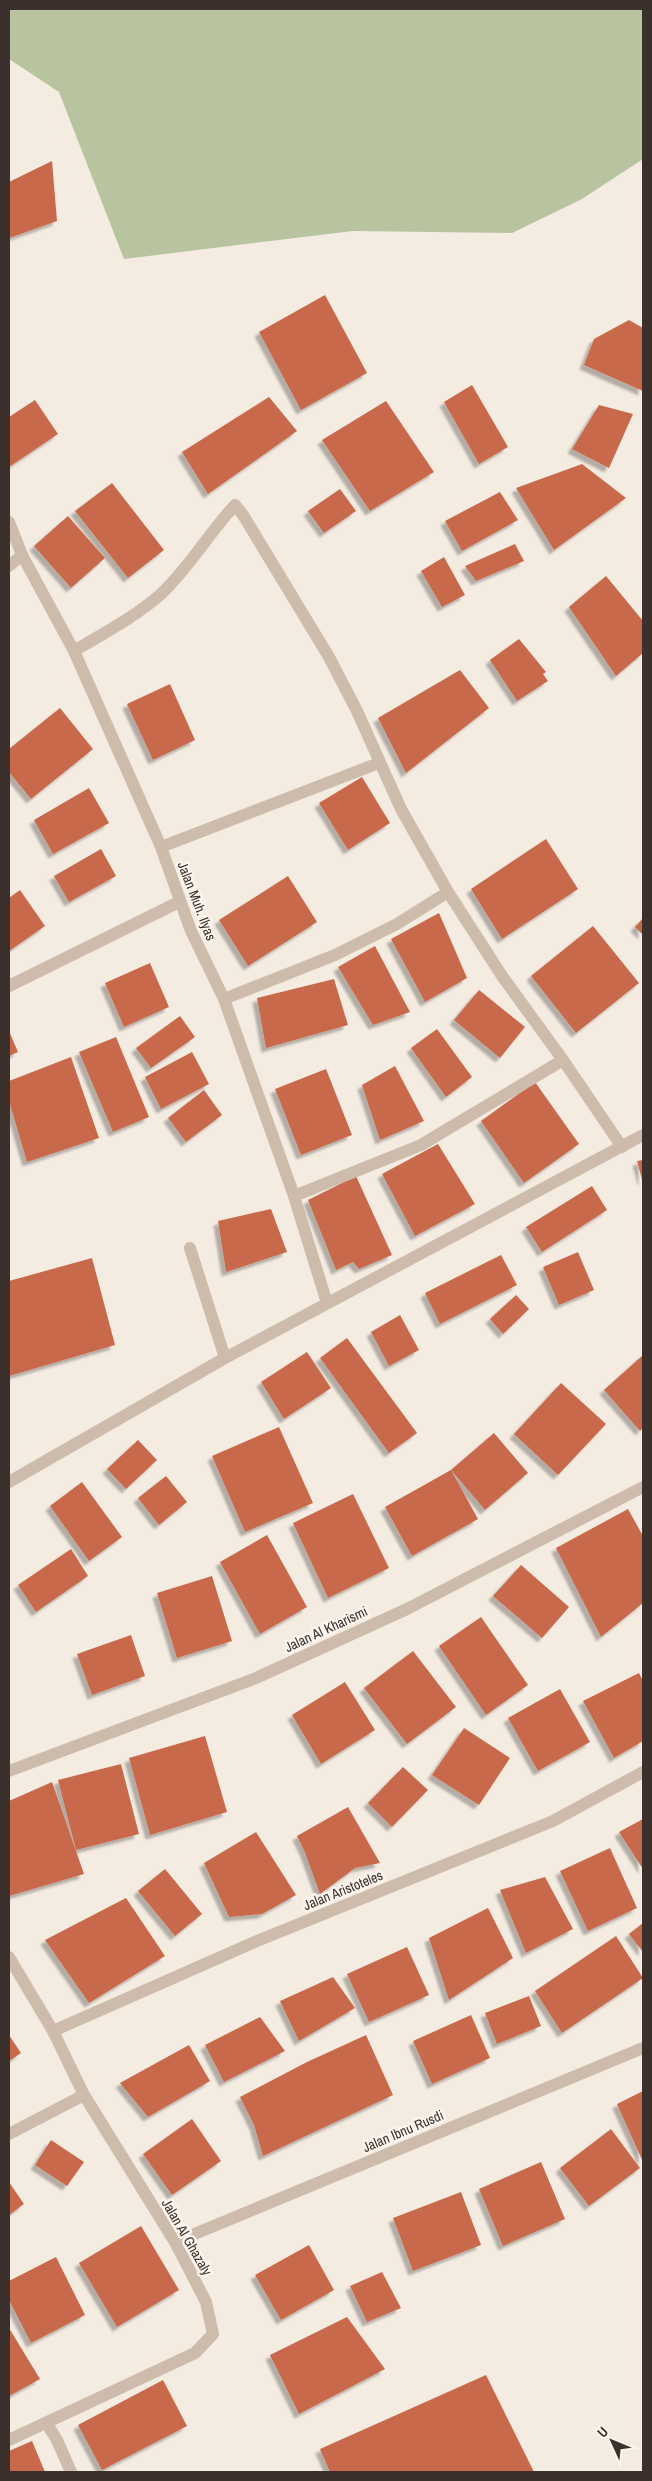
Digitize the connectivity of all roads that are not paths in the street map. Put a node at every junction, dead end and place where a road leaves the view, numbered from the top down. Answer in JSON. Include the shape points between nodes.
{"nodes":[{"id":1,"x":9,"y":522,"type":"edge"},
{"id":2,"x":22,"y":555,"type":"junction"},
{"id":3,"x":9,"y":566,"type":"edge"},
{"id":4,"x":74,"y":651,"type":"junction"},
{"id":5,"x":379,"y":762,"type":"junction"},
{"id":6,"x":161,"y":847,"type":"junction"},
{"id":7,"x":448,"y":892,"type":"junction"},
{"id":8,"x":179,"y":902,"type":"junction"},
{"id":9,"x":9,"y":986,"type":"edge"},
{"id":10,"x":224,"y":999,"type":"junction"},
{"id":11,"x":563,"y":1060,"type":"junction"},
{"id":12,"x":643,"y":1135,"type":"edge"},
{"id":13,"x":622,"y":1147,"type":"junction"},
{"id":14,"x":294,"y":1196,"type":"junction"},
{"id":15,"x":190,"y":1248,"type":"dead end"},
{"id":16,"x":327,"y":1303,"type":"junction"},
{"id":17,"x":225,"y":1358,"type":"junction"},
{"id":18,"x":9,"y":1482,"type":"edge"},
{"id":19,"x":643,"y":1487,"type":"edge"},
{"id":20,"x":9,"y":1771,"type":"edge"},
{"id":21,"x":643,"y":1772,"type":"edge"},
{"id":22,"x":9,"y":1957,"type":"edge"},
{"id":23,"x":52,"y":2031,"type":"junction"},
{"id":24,"x":643,"y":2048,"type":"edge"},
{"id":25,"x":84,"y":2095,"type":"junction"},
{"id":26,"x":9,"y":2134,"type":"edge"},
{"id":27,"x":175,"y":2242,"type":"junction"},
{"id":28,"x":47,"y":2424,"type":"junction"},
{"id":29,"x":9,"y":2440,"type":"edge"},
{"id":30,"x":71,"y":2472,"type":"edge"}],
"edges":[{"from":1,"to":2,"type":"street","name":"Jalan Muh. Ilyas"},
{"from":2,"to":3,"type":"street"},
{"from":2,"to":4,"type":"street","name":"Jalan Muh. Ilyas"},
{"from":4,"to":5,"type":"street","via":[[136,614],[162,593],[235,505],[329,657]]},
{"from":4,"to":6,"type":"street","name":"Jalan Muh. Ilyas"},
{"from":5,"to":6,"type":"street"},
{"from":5,"to":7,"type":"street","via":[[401,809]]},
{"from":6,"to":8,"type":"street","name":"Jalan Muh. Ilyas"},
{"from":7,"to":10,"type":"street","via":[[398,924],[335,955]]},
{"from":7,"to":11,"type":"street","via":[[502,976]]},
{"from":8,"to":9,"type":"street"},
{"from":8,"to":10,"type":"street","name":"Jalan Muh. Ilyas"},
{"from":10,"to":14,"type":"street","name":"Jalan Muh. Ilyas"},
{"from":11,"to":13,"type":"street"},
{"from":11,"to":14,"type":"street","via":[[421,1145]]},
{"from":12,"to":13,"type":"street"},
{"from":13,"to":16,"type":"street"},
{"from":14,"to":16,"type":"street","name":"Jalan Muh. Ilyas"},
{"from":15,"to":17,"type":"street"},
{"from":16,"to":17,"type":"street"},
{"from":17,"to":18,"type":"street"},
{"from":19,"to":20,"type":"street","name":"Jalan Al Kharismi","via":[[407,1609],[256,1678]]},
{"from":21,"to":23,"type":"street","name":"Jalan Aristoteles","via":[[553,1821],[257,1941]]},
{"from":22,"to":23,"type":"street","name":"Jalan Al Ghazaly"},
{"from":23,"to":25,"type":"street","name":"Jalan Al Ghazaly"},
{"from":24,"to":27,"type":"street","name":"Jalan Ibnu Rusdi"},
{"from":25,"to":26,"type":"street"},
{"from":25,"to":27,"type":"street","name":"Jalan Al Ghazaly"},
{"from":27,"to":28,"type":"street","name":"Jalan Al Ghazaly","via":[[206,2302],[213,2334],[195,2353]]},
{"from":28,"to":29,"type":"street","name":"Jalan Al Ghazaly"},
{"from":28,"to":30,"type":"street","via":[[58,2440]]}]}
